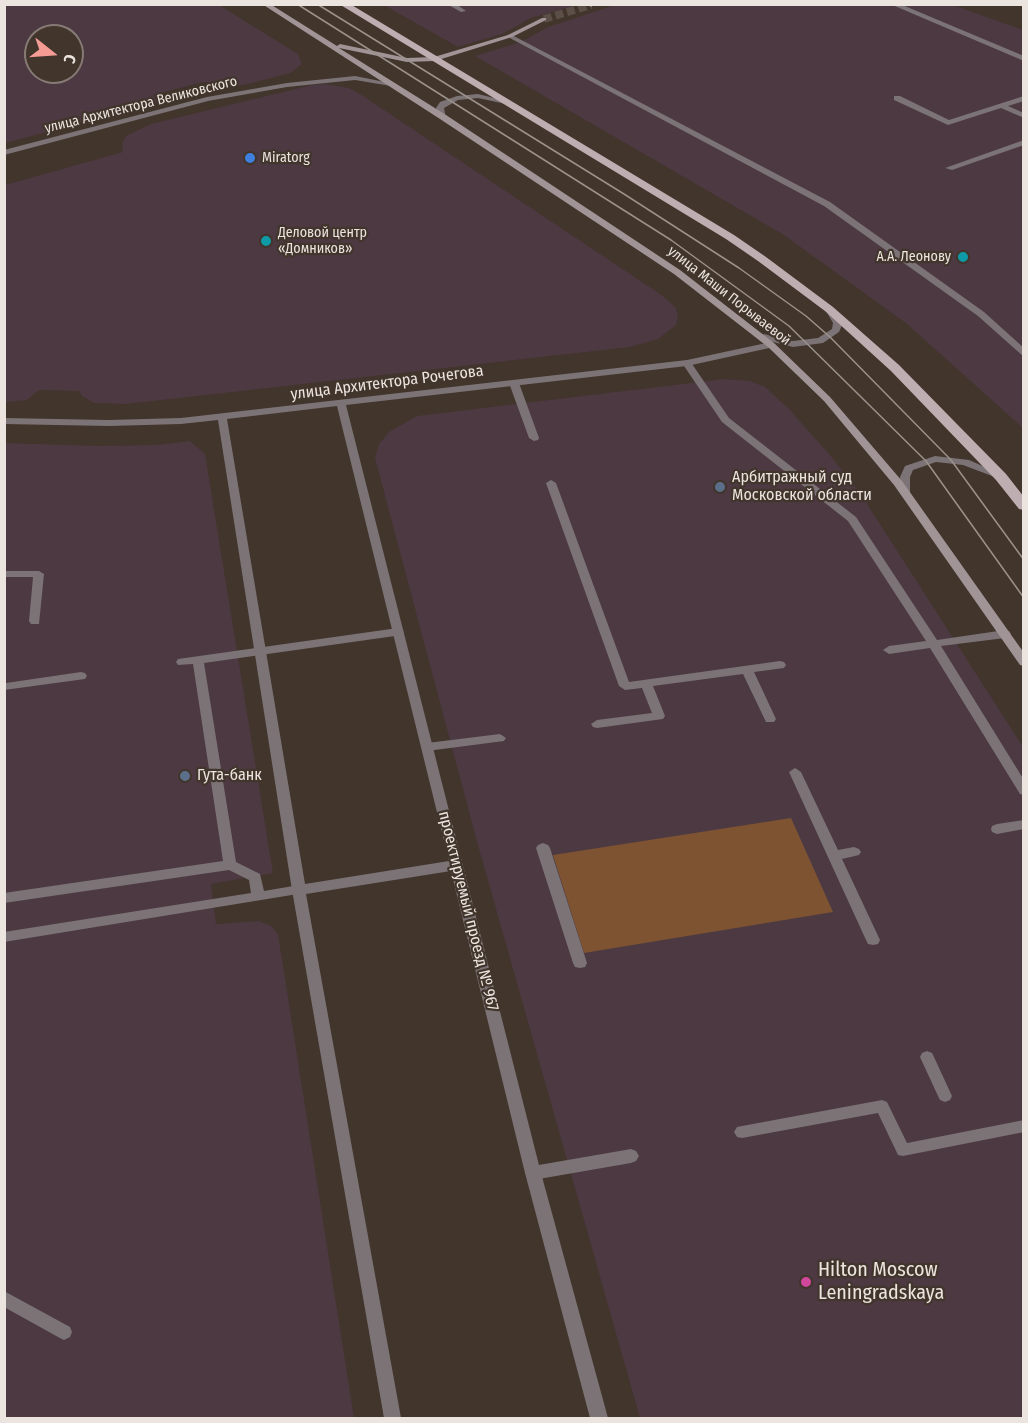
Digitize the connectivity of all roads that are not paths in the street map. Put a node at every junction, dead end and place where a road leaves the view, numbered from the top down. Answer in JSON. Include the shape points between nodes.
{"nodes":[{"id":1,"x":266,"y":4,"type":"edge"},
{"id":2,"x":343,"y":4,"type":"edge"},
{"id":3,"x":450,"y":4,"type":"edge"},
{"id":4,"x":893,"y":4,"type":"edge"},
{"id":5,"x":463,"y":11,"type":"dead end"},
{"id":6,"x":544,"y":18,"type":"tunnel mouth"},
{"id":7,"x":510,"y":36,"type":"junction"},
{"id":8,"x":325,"y":41,"type":"junction"},
{"id":9,"x":435,"y":59,"type":"junction"},
{"id":10,"x":1023,"y":59,"type":"edge"},
{"id":11,"x":391,"y":84,"type":"junction"},
{"id":12,"x":897,"y":98,"type":"dead end"},
{"id":13,"x":1023,"y":98,"type":"edge"},
{"id":14,"x":506,"y":102,"type":"junction"},
{"id":15,"x":1001,"y":105,"type":"junction"},
{"id":16,"x":1023,"y":116,"type":"edge"},
{"id":17,"x":443,"y":117,"type":"junction"},
{"id":18,"x":1023,"y":142,"type":"edge"},
{"id":19,"x":4,"y":153,"type":"edge"},
{"id":20,"x":949,"y":168,"type":"dead end"},
{"id":21,"x":829,"y":309,"type":"junction"},
{"id":22,"x":755,"y":333,"type":"junction"},
{"id":23,"x":771,"y":345,"type":"junction"},
{"id":24,"x":1023,"y":354,"type":"edge"},
{"id":25,"x":687,"y":363,"type":"junction"},
{"id":26,"x":514,"y":383,"type":"junction"},
{"id":27,"x":341,"y":403,"type":"junction"},
{"id":28,"x":222,"y":417,"type":"junction"},
{"id":29,"x":4,"y":421,"type":"edge"},
{"id":30,"x":534,"y":438,"type":"dead end"},
{"id":31,"x":1001,"y":477,"type":"junction"},
{"id":32,"x":550,"y":483,"type":"dead end"},
{"id":33,"x":905,"y":492,"type":"junction"},
{"id":34,"x":1023,"y":506,"type":"edge"},
{"id":35,"x":4,"y":574,"type":"edge"},
{"id":36,"x":35,"y":621,"type":"dead end"},
{"id":37,"x":398,"y":632,"type":"junction"},
{"id":38,"x":1005,"y":634,"type":"junction"},
{"id":39,"x":934,"y":644,"type":"junction"},
{"id":40,"x":889,"y":650,"type":"dead end"},
{"id":41,"x":261,"y":651,"type":"junction"},
{"id":42,"x":198,"y":660,"type":"junction"},
{"id":43,"x":1023,"y":662,"type":"edge"},
{"id":44,"x":182,"y":663,"type":"dead end"},
{"id":45,"x":780,"y":665,"type":"dead end"},
{"id":46,"x":747,"y":670,"type":"junction"},
{"id":47,"x":81,"y":676,"type":"dead end"},
{"id":48,"x":646,"y":683,"type":"junction"},
{"id":49,"x":6,"y":687,"type":"edge"},
{"id":50,"x":770,"y":719,"type":"dead end"},
{"id":51,"x":597,"y":724,"type":"dead end"},
{"id":52,"x":500,"y":738,"type":"dead end"},
{"id":53,"x":427,"y":747,"type":"junction"},
{"id":54,"x":795,"y":772,"type":"dead end"},
{"id":55,"x":1023,"y":791,"type":"edge"},
{"id":56,"x":1023,"y":824,"type":"edge"},
{"id":57,"x":997,"y":829,"type":"dead end"},
{"id":58,"x":543,"y":848,"type":"dead end"},
{"id":59,"x":854,"y":852,"type":"dead end"},
{"id":60,"x":833,"y":855,"type":"junction"},
{"id":61,"x":230,"y":865,"type":"junction"},
{"id":62,"x":456,"y":865,"type":"junction"},
{"id":63,"x":299,"y":890,"type":"junction"},
{"id":64,"x":258,"y":897,"type":"junction"},
{"id":65,"x":4,"y":898,"type":"edge"},
{"id":66,"x":4,"y":937,"type":"edge"},
{"id":67,"x":873,"y":940,"type":"dead end"},
{"id":68,"x":580,"y":963,"type":"dead end"},
{"id":69,"x":927,"y":1057,"type":"dead end"},
{"id":70,"x":945,"y":1096,"type":"dead end"},
{"id":71,"x":1023,"y":1126,"type":"edge"},
{"id":72,"x":742,"y":1132,"type":"dead end"},
{"id":73,"x":631,"y":1156,"type":"dead end"},
{"id":74,"x":533,"y":1173,"type":"junction"},
{"id":75,"x":4,"y":1298,"type":"edge"},
{"id":76,"x":64,"y":1332,"type":"dead end"},
{"id":77,"x":392,"y":1419,"type":"edge"},
{"id":78,"x":599,"y":1419,"type":"edge"}],
"edges":[{"from":1,"to":8,"type":"main road"},
{"from":2,"to":9,"type":"main road"},
{"from":3,"to":5,"type":"street"},
{"from":4,"to":10,"type":"street"},
{"from":6,"to":7,"type":"main road"},
{"from":7,"to":9,"type":"main road"},
{"from":7,"to":24,"type":"street","via":[[827,204],[981,314]]},
{"from":8,"to":9,"type":"main road","via":[[397,58]]},
{"from":8,"to":11,"type":"main road","name":"улица Маши Порываевой"},
{"from":9,"to":14,"type":"main road"},
{"from":11,"to":17,"type":"main road","name":"улица Маши Порываевой"},
{"from":11,"to":19,"type":"street","name":"улица Архитектора Великовского","via":[[355,78],[207,99]]},
{"from":12,"to":15,"type":"street","via":[[948,123]]},
{"from":13,"to":15,"type":"street"},
{"from":14,"to":17,"type":"street","via":[[478,96],[457,98],[440,108]]},
{"from":14,"to":21,"type":"main road","via":[[730,237]]},
{"from":15,"to":16,"type":"street"},
{"from":17,"to":22,"type":"main road","name":"улица Маши Порываевой","via":[[677,272]]},
{"from":18,"to":20,"type":"street"},
{"from":21,"to":22,"type":"street","via":[[838,323],[836,330],[820,341],[779,342]]},
{"from":21,"to":31,"type":"main road","via":[[929,401]]},
{"from":22,"to":23,"type":"main road","name":"улица Маши Порываевой"},
{"from":23,"to":25,"type":"street","name":"улица Архитектора Рочегова"},
{"from":23,"to":33,"type":"main road","name":"улица Маши Порываевой","via":[[827,399]]},
{"from":25,"to":26,"type":"street","name":"улица Архитектора Рочегова"},
{"from":25,"to":39,"type":"street","via":[[725,420],[852,519]]},
{"from":26,"to":27,"type":"street","name":"улица Архитектора Рочегова"},
{"from":26,"to":30,"type":"street"},
{"from":27,"to":28,"type":"street","name":"улица Архитектора Рочегова"},
{"from":27,"to":37,"type":"street","name":"проектируемый проезд № 967"},
{"from":28,"to":29,"type":"street","name":"улица Архитектора Рочегова","via":[[109,423]]},
{"from":28,"to":41,"type":"street"},
{"from":31,"to":33,"type":"street","via":[[972,464],[935,459],[909,468]]},
{"from":31,"to":34,"type":"main road"},
{"from":32,"to":48,"type":"street","via":[[625,686]]},
{"from":33,"to":38,"type":"main road","name":"улица Маши Порываевой"},
{"from":35,"to":36,"type":"street","via":[[39,574]]},
{"from":37,"to":41,"type":"street"},
{"from":37,"to":53,"type":"street","name":"проектируемый проезд № 967"},
{"from":38,"to":39,"type":"street"},
{"from":38,"to":43,"type":"main road","name":"улица Маши Порываевой"},
{"from":39,"to":40,"type":"street"},
{"from":39,"to":55,"type":"street"},
{"from":41,"to":42,"type":"street"},
{"from":41,"to":63,"type":"street"},
{"from":42,"to":44,"type":"street"},
{"from":42,"to":61,"type":"street"},
{"from":45,"to":46,"type":"street"},
{"from":46,"to":48,"type":"street"},
{"from":46,"to":50,"type":"street"},
{"from":47,"to":49,"type":"street"},
{"from":48,"to":51,"type":"street","via":[[659,716]]},
{"from":52,"to":53,"type":"street"},
{"from":53,"to":62,"type":"street","name":"проектируемый проезд № 967"},
{"from":54,"to":60,"type":"street"},
{"from":56,"to":57,"type":"street"},
{"from":58,"to":68,"type":"street"},
{"from":59,"to":60,"type":"street"},
{"from":60,"to":67,"type":"street"},
{"from":61,"to":64,"type":"street","via":[[255,877]]},
{"from":61,"to":65,"type":"street"},
{"from":62,"to":63,"type":"street"},
{"from":62,"to":74,"type":"street","name":"проектируемый проезд № 967"},
{"from":63,"to":64,"type":"street"},
{"from":63,"to":77,"type":"street"},
{"from":64,"to":66,"type":"street"},
{"from":69,"to":70,"type":"street"},
{"from":71,"to":72,"type":"street","via":[[903,1150],[882,1106]]},
{"from":73,"to":74,"type":"street"},
{"from":74,"to":78,"type":"street","name":"проектируемый проезд № 967"},
{"from":75,"to":76,"type":"street"}]}
